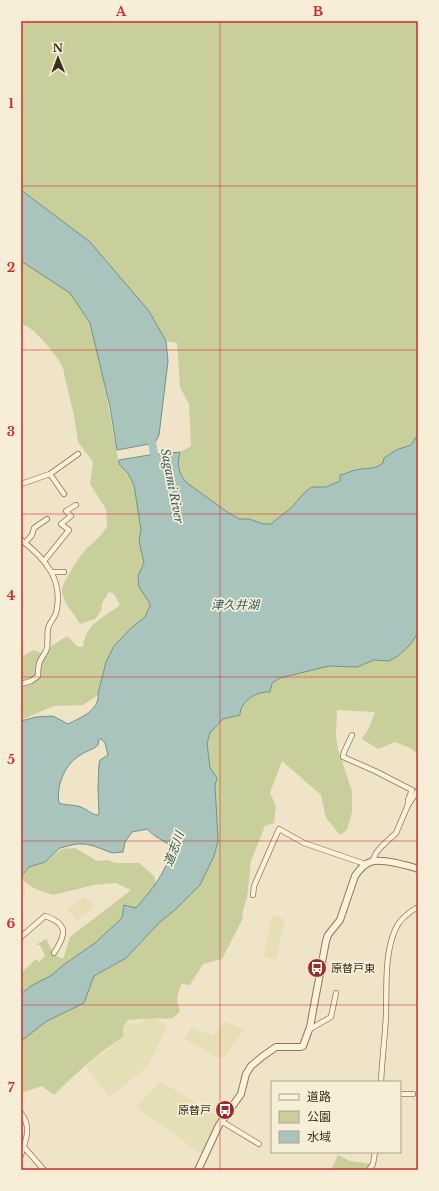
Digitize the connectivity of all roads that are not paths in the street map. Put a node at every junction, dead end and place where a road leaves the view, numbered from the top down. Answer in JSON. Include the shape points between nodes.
{"nodes":[{"id":1,"x":78,"y":454,"type":"dead end"},
{"id":2,"x":50,"y":474,"type":"junction"},
{"id":3,"x":21,"y":484,"type":"edge"},
{"id":4,"x":64,"y":494,"type":"dead end"},
{"id":5,"x":76,"y":504,"type":"dead end"},
{"id":6,"x":47,"y":519,"type":"dead end"},
{"id":7,"x":23,"y":541,"type":"edge"},
{"id":8,"x":44,"y":561,"type":"junction"},
{"id":9,"x":52,"y":572,"type":"junction"},
{"id":10,"x":64,"y":572,"type":"dead end"},
{"id":11,"x":21,"y":684,"type":"edge"},
{"id":12,"x":352,"y":735,"type":"dead end"},
{"id":13,"x":418,"y":790,"type":"edge"},
{"id":14,"x":408,"y":805,"type":"junction"},
{"id":15,"x":373,"y":860,"type":"junction"},
{"id":16,"x":365,"y":864,"type":"junction"},
{"id":17,"x":418,"y":868,"type":"edge"},
{"id":18,"x":253,"y":895,"type":"dead end"},
{"id":19,"x":418,"y":907,"type":"edge"},
{"id":20,"x":21,"y":937,"type":"edge"},
{"id":21,"x":54,"y":953,"type":"dead end"},
{"id":22,"x":336,"y":993,"type":"dead end"},
{"id":23,"x":310,"y":1029,"type":"junction"},
{"id":24,"x":381,"y":1081,"type":"edge"},
{"id":25,"x":401,"y":1094,"type":"edge"},
{"id":26,"x":413,"y":1094,"type":"dead end"},
{"id":27,"x":21,"y":1113,"type":"edge"},
{"id":28,"x":221,"y":1121,"type":"junction"},
{"id":29,"x":259,"y":1144,"type":"dead end"},
{"id":30,"x":24,"y":1147,"type":"junction"},
{"id":31,"x":375,"y":1153,"type":"edge"},
{"id":32,"x":21,"y":1155,"type":"edge"},
{"id":33,"x":44,"y":1170,"type":"edge"},
{"id":34,"x":198,"y":1170,"type":"edge"},
{"id":35,"x":369,"y":1170,"type":"edge"}],
"edges":[{"from":1,"to":2,"type":"street"},
{"from":2,"to":3,"type":"street"},
{"from":2,"to":4,"type":"street"},
{"from":5,"to":8,"type":"street","via":[[66,511],[71,516],[61,524],[69,530]]},
{"from":6,"to":7,"type":"street","via":[[34,528],[32,535]]},
{"from":7,"to":8,"type":"street"},
{"from":8,"to":9,"type":"street"},
{"from":9,"to":10,"type":"street"},
{"from":9,"to":11,"type":"street","via":[[58,588],[58,601],[56,613],[48,630],[47,647],[40,660],[38,676],[31,682]]},
{"from":12,"to":14,"type":"street","via":[[343,757],[412,790]]},
{"from":13,"to":14,"type":"street"},
{"from":14,"to":15,"type":"street","via":[[396,833],[380,847]]},
{"from":15,"to":16,"type":"street"},
{"from":15,"to":17,"type":"street"},
{"from":16,"to":18,"type":"street","via":[[304,843],[279,829],[254,886]]},
{"from":16,"to":23,"type":"street","via":[[355,876],[340,920],[326,941]]},
{"from":19,"to":24,"type":"street","via":[[401,920],[392,940],[388,961]]},
{"from":20,"to":21,"type":"street","via":[[45,916],[50,918],[60,923],[62,929],[63,938]]},
{"from":22,"to":23,"type":"street","via":[[331,1017]]},
{"from":23,"to":28,"type":"street","via":[[304,1046],[276,1047],[254,1062],[246,1074],[241,1094]]},
{"from":25,"to":26,"type":"street"},
{"from":27,"to":30,"type":"street","via":[[27,1126]]},
{"from":28,"to":29,"type":"street"},
{"from":28,"to":34,"type":"street"},
{"from":30,"to":32,"type":"street"},
{"from":30,"to":33,"type":"street"},
{"from":31,"to":35,"type":"street"}]}
